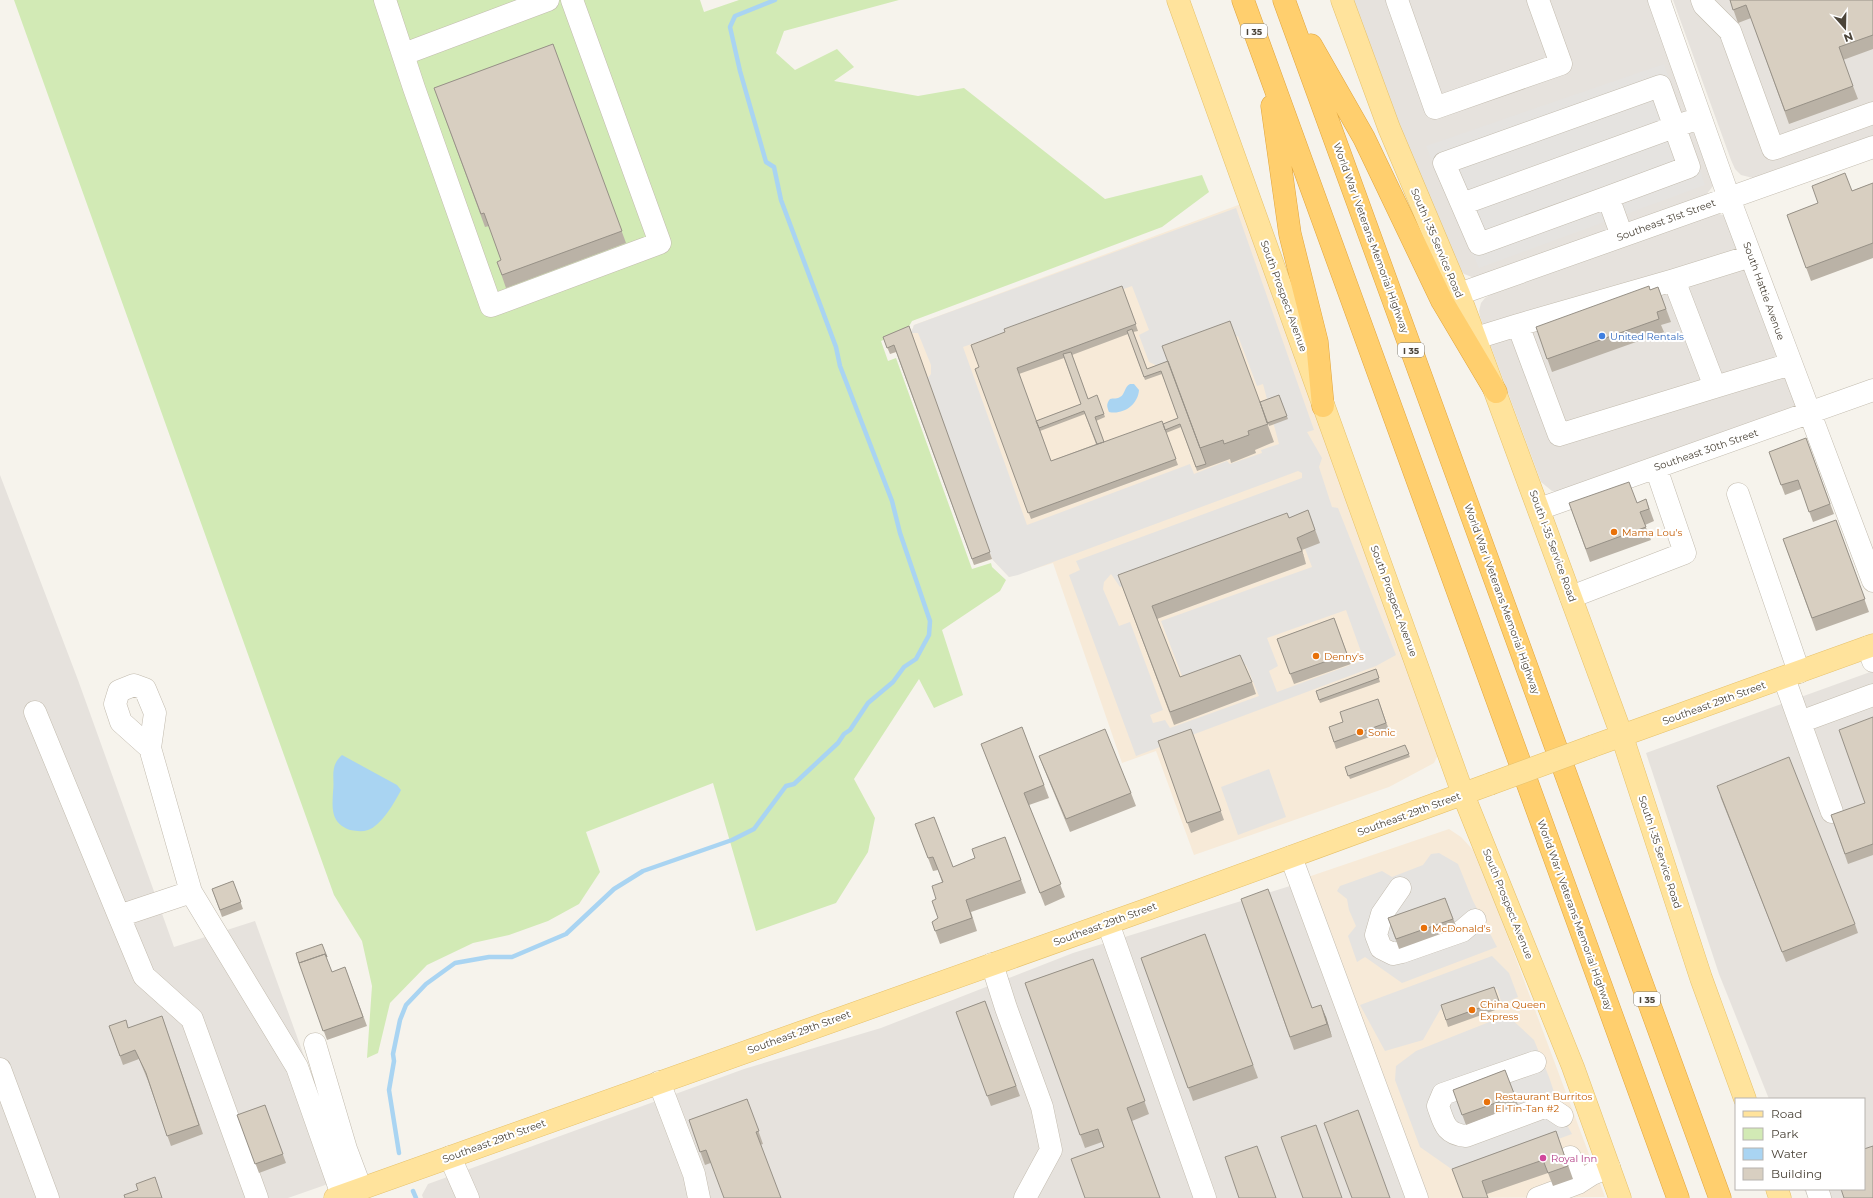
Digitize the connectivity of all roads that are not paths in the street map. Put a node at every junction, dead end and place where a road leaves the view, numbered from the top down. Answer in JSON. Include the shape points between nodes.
{"nodes":[{"id":1,"x":385,"y":0,"type":"edge"},
{"id":2,"x":548,"y":0,"type":"edge"},
{"id":3,"x":572,"y":0,"type":"edge"},
{"id":4,"x":1178,"y":0,"type":"edge"},
{"id":5,"x":1243,"y":0,"type":"edge"},
{"id":6,"x":1285,"y":0,"type":"edge"},
{"id":7,"x":1342,"y":0,"type":"edge"},
{"id":8,"x":1397,"y":0,"type":"edge"},
{"id":9,"x":1538,"y":0,"type":"edge"},
{"id":10,"x":1659,"y":0,"type":"edge"},
{"id":11,"x":1702,"y":0,"type":"edge"},
{"id":12,"x":404,"y":54,"type":"junction"},
{"id":13,"x":1265,"y":61,"type":"junction"},
{"id":14,"x":1873,"y":113,"type":"edge"},
{"id":15,"x":1701,"y":117,"type":"junction"},
{"id":16,"x":1675,"y":127,"type":"junction"},
{"id":17,"x":1811,"y":137,"type":"junction"},
{"id":18,"x":1873,"y":147,"type":"edge"},
{"id":19,"x":1821,"y":166,"type":"junction"},
{"id":20,"x":1608,"y":197,"type":"junction"},
{"id":21,"x":1730,"y":198,"type":"junction"},
{"id":22,"x":1462,"y":204,"type":"junction"},
{"id":23,"x":1622,"y":236,"type":"junction"},
{"id":24,"x":1751,"y":256,"type":"junction"},
{"id":25,"x":1674,"y":280,"type":"junction"},
{"id":26,"x":1459,"y":294,"type":"junction"},
{"id":27,"x":1518,"y":325,"type":"junction"},
{"id":28,"x":1476,"y":338,"type":"junction"},
{"id":29,"x":1791,"y":364,"type":"junction"},
{"id":30,"x":1715,"y":387,"type":"junction"},
{"id":31,"x":1873,"y":390,"type":"edge"},
{"id":32,"x":1496,"y":392,"type":"junction"},
{"id":33,"x":1323,"y":406,"type":"junction"},
{"id":34,"x":1810,"y":414,"type":"junction"},
{"id":35,"x":1656,"y":468,"type":"junction"},
{"id":36,"x":1738,"y":494,"type":"dead end"},
{"id":37,"x":1539,"y":509,"type":"junction"},
{"id":38,"x":1873,"y":581,"type":"edge"},
{"id":39,"x":1571,"y":598,"type":"junction"},
{"id":40,"x":1871,"y":651,"type":"edge"},
{"id":41,"x":1791,"y":675,"type":"junction"},
{"id":42,"x":1873,"y":695,"type":"edge"},
{"id":43,"x":35,"y":712,"type":"dead end"},
{"id":44,"x":1800,"y":722,"type":"junction"},
{"id":45,"x":1622,"y":736,"type":"junction"},
{"id":46,"x":150,"y":748,"type":"dead end"},
{"id":47,"x":1463,"y":794,"type":"junction"},
{"id":48,"x":1832,"y":812,"type":"dead end"},
{"id":49,"x":1291,"y":857,"type":"junction"},
{"id":50,"x":1400,"y":888,"type":"dead end"},
{"id":51,"x":191,"y":892,"type":"junction"},
{"id":52,"x":120,"y":916,"type":"junction"},
{"id":53,"x":1475,"y":920,"type":"dead end"},
{"id":54,"x":1108,"y":923,"type":"junction"},
{"id":55,"x":992,"y":964,"type":"junction"},
{"id":56,"x":315,"y":1044,"type":"dead end"},
{"id":57,"x":1535,"y":1062,"type":"dead end"},
{"id":58,"x":0,"y":1069,"type":"edge"},
{"id":59,"x":659,"y":1082,"type":"junction"},
{"id":60,"x":1745,"y":1098,"type":"edge"},
{"id":61,"x":1562,"y":1116,"type":"dead end"},
{"id":62,"x":450,"y":1156,"type":"junction"},
{"id":63,"x":1570,"y":1157,"type":"dead end"},
{"id":64,"x":1609,"y":1167,"type":"junction"},
{"id":65,"x":1578,"y":1183,"type":"junction"},
{"id":66,"x":346,"y":1194,"type":"edge"},
{"id":67,"x":48,"y":1198,"type":"edge"},
{"id":68,"x":258,"y":1198,"type":"edge"},
{"id":69,"x":468,"y":1198,"type":"edge"},
{"id":70,"x":699,"y":1198,"type":"edge"},
{"id":71,"x":1025,"y":1198,"type":"edge"},
{"id":72,"x":1205,"y":1198,"type":"edge"},
{"id":73,"x":1417,"y":1198,"type":"edge"},
{"id":74,"x":1538,"y":1198,"type":"edge"},
{"id":75,"x":1620,"y":1198,"type":"edge"},
{"id":76,"x":1678,"y":1198,"type":"edge"},
{"id":77,"x":1720,"y":1198,"type":"edge"}],
"edges":[{"from":1,"to":12,"type":"street"},
{"from":2,"to":12,"type":"street"},
{"from":3,"to":12,"type":"street","via":[[660,244],[491,306],[416,96]]},
{"from":4,"to":33,"type":"main road","name":"South Prospect Avenue"},
{"from":5,"to":13,"type":"highway","name":"World War I Veterans Memorial Highway","number":"I 35"},
{"from":6,"to":32,"type":"highway","via":[[1364,138],[1442,301]]},
{"from":6,"to":77,"type":"highway","name":"World War I Veterans Memorial Highway","number":"I 35"},
{"from":7,"to":26,"type":"main road","name":"South I-35 Service Road","via":[[1389,128]]},
{"from":8,"to":9,"type":"street","via":[[1435,108],[1561,64]]},
{"from":10,"to":15,"type":"street","name":"South Hattie Avenue"},
{"from":11,"to":17,"type":"street","via":[[1730,31],[1773,150]]},
{"from":13,"to":33,"type":"highway","via":[[1290,234],[1316,342]]},
{"from":13,"to":76,"type":"highway","name":"World War I Veterans Memorial Highway","number":"I 35"},
{"from":14,"to":17,"type":"street"},
{"from":15,"to":16,"type":"street"},
{"from":15,"to":21,"type":"street","name":"South Hattie Avenue"},
{"from":16,"to":20,"type":"street","via":[[1689,167]]},
{"from":16,"to":22,"type":"street"},
{"from":16,"to":22,"type":"street","via":[[1660,86],[1444,163]]},
{"from":17,"to":19,"type":"street"},
{"from":18,"to":19,"type":"street","name":"Southeast 31st Street"},
{"from":19,"to":21,"type":"street","name":"Southeast 31st Street"},
{"from":20,"to":22,"type":"street","via":[[1479,244]]},
{"from":20,"to":23,"type":"street"},
{"from":21,"to":23,"type":"street","name":"Southeast 31st Street"},
{"from":21,"to":24,"type":"street","name":"South Hattie Avenue"},
{"from":23,"to":26,"type":"street","name":"Southeast 31st Street"},
{"from":24,"to":25,"type":"street"},
{"from":24,"to":29,"type":"street","name":"South Hattie Avenue"},
{"from":25,"to":27,"type":"street"},
{"from":25,"to":30,"type":"street"},
{"from":26,"to":28,"type":"main road","name":"South I-35 Service Road"},
{"from":27,"to":28,"type":"street"},
{"from":27,"to":30,"type":"street","via":[[1558,435]]},
{"from":28,"to":32,"type":"main road","name":"South I-35 Service Road"},
{"from":29,"to":30,"type":"street"},
{"from":29,"to":34,"type":"street","name":"South Hattie Avenue"},
{"from":31,"to":34,"type":"street","name":"Southeast 30th Street"},
{"from":32,"to":37,"type":"main road","name":"South I-35 Service Road"},
{"from":33,"to":47,"type":"main road","name":"South Prospect Avenue"},
{"from":34,"to":35,"type":"street","name":"Southeast 30th Street"},
{"from":34,"to":38,"type":"street","name":"South Hattie Avenue"},
{"from":35,"to":37,"type":"street","name":"Southeast 30th Street"},
{"from":35,"to":39,"type":"street","via":[[1685,553]]},
{"from":36,"to":41,"type":"street"},
{"from":37,"to":39,"type":"main road","name":"South I-35 Service Road"},
{"from":39,"to":45,"type":"main road","name":"South I-35 Service Road"},
{"from":40,"to":41,"type":"main road","name":"Southeast 29th Street"},
{"from":41,"to":44,"type":"street"},
{"from":41,"to":45,"type":"main road","name":"Southeast 29th Street"},
{"from":42,"to":44,"type":"street"},
{"from":43,"to":52,"type":"street"},
{"from":44,"to":48,"type":"street"},
{"from":45,"to":47,"type":"main road","name":"Southeast 29th Street","bridge":true},
{"from":45,"to":60,"type":"main road","name":"South I-35 Service Road","via":[[1701,978]]},
{"from":46,"to":51,"type":"street"},
{"from":47,"to":49,"type":"main road","name":"Southeast 29th Street"},
{"from":47,"to":64,"type":"main road","name":"South Prospect Avenue","via":[[1567,1053]]},
{"from":49,"to":54,"type":"main road","name":"Southeast 29th Street"},
{"from":49,"to":73,"type":"street"},
{"from":50,"to":53,"type":"street","via":[[1382,914],[1376,935],[1381,948],[1393,954],[1462,931]]},
{"from":51,"to":52,"type":"street"},
{"from":51,"to":66,"type":"street","via":[[297,1067]]},
{"from":52,"to":68,"type":"street","via":[[144,976],[192,1019]]},
{"from":54,"to":55,"type":"main road","name":"Southeast 29th Street"},
{"from":54,"to":72,"type":"street"},
{"from":55,"to":59,"type":"main road","name":"Southeast 29th Street"},
{"from":55,"to":71,"type":"street","via":[[1042,1107],[1051,1150]]},
{"from":56,"to":66,"type":"street","via":[[346,1149]]},
{"from":57,"to":61,"type":"street","via":[[1443,1094],[1438,1106],[1444,1125],[1454,1135],[1466,1136],[1547,1106]]},
{"from":58,"to":67,"type":"street"},
{"from":59,"to":62,"type":"main road","name":"Southeast 29th Street"},
{"from":59,"to":70,"type":"street","via":[[694,1174]]},
{"from":62,"to":66,"type":"main road","name":"Southeast 29th Street"},
{"from":62,"to":69,"type":"street"},
{"from":63,"to":65,"type":"street"},
{"from":64,"to":65,"type":"street"},
{"from":64,"to":75,"type":"main road","name":"South Prospect Avenue"},
{"from":65,"to":74,"type":"street"}]}
